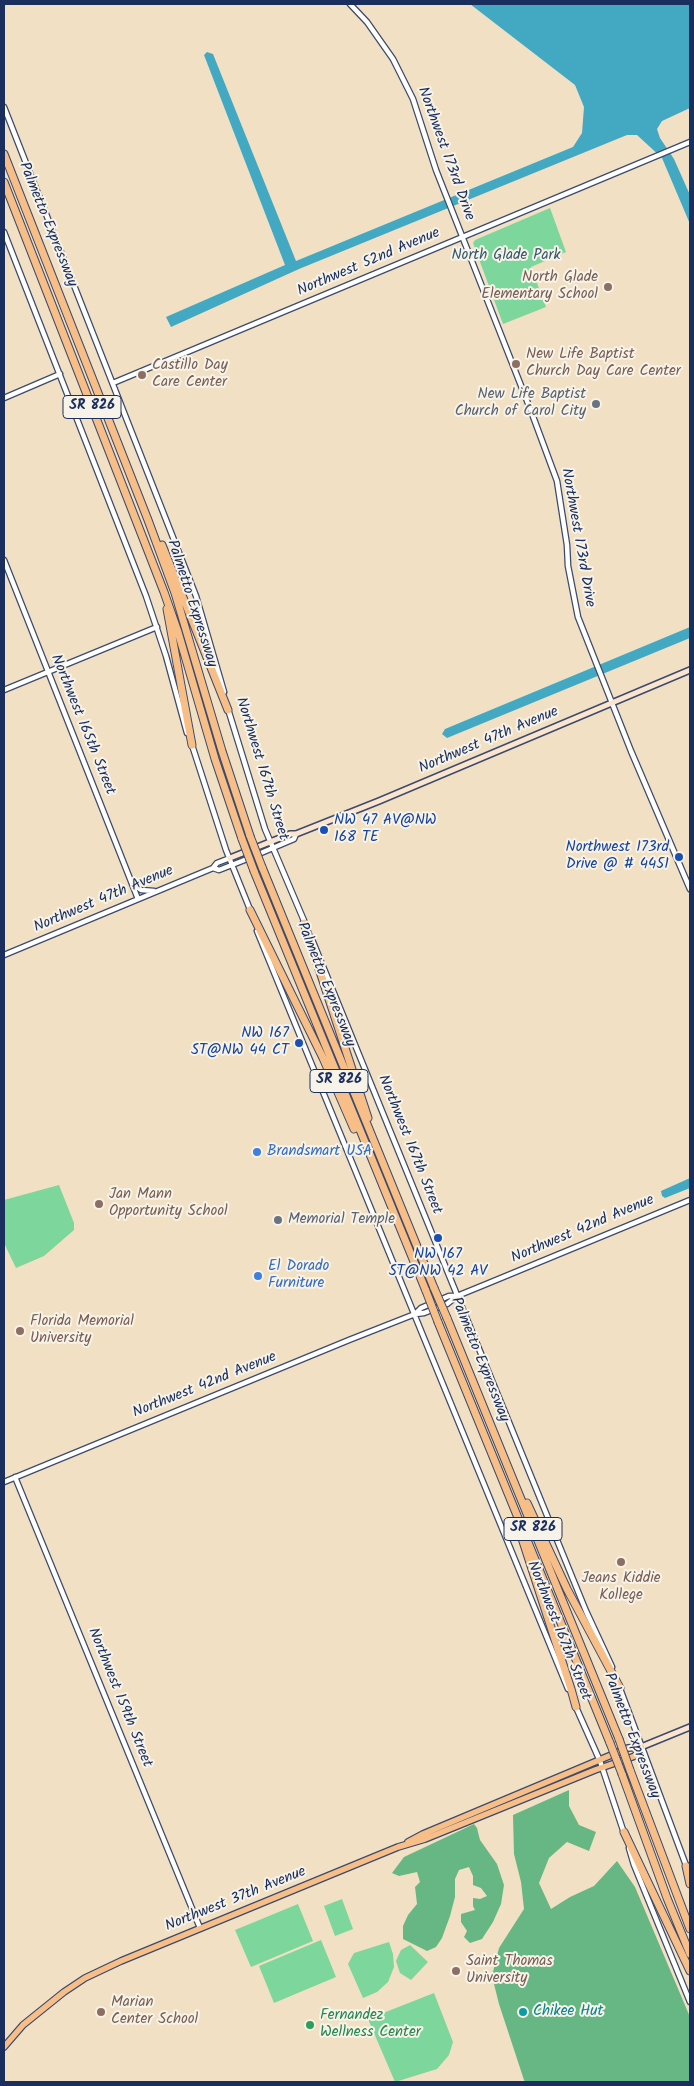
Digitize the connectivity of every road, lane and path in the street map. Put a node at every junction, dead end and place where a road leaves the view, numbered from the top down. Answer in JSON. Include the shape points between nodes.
{"nodes":[{"id":1,"x":350,"y":4,"type":"edge"},
{"id":2,"x":4,"y":106,"type":"edge"},
{"id":3,"x":690,"y":142,"type":"edge"},
{"id":4,"x":4,"y":147,"type":"edge"},
{"id":5,"x":5,"y":158,"type":"edge"},
{"id":6,"x":4,"y":182,"type":"edge"},
{"id":7,"x":4,"y":193,"type":"edge"},
{"id":8,"x":19,"y":222,"type":"junction"},
{"id":9,"x":4,"y":232,"type":"edge"},
{"id":10,"x":462,"y":237,"type":"junction"},
{"id":11,"x":60,"y":374,"type":"junction"},
{"id":12,"x":113,"y":383,"type":"junction"},
{"id":13,"x":4,"y":398,"type":"edge"},
{"id":14,"x":148,"y":520,"type":"junction"},
{"id":15,"x":4,"y":560,"type":"edge"},
{"id":16,"x":164,"y":592,"type":"junction"},
{"id":17,"x":157,"y":627,"type":"junction"},
{"id":18,"x":690,"y":670,"type":"edge"},
{"id":19,"x":48,"y":672,"type":"junction"},
{"id":20,"x":4,"y":690,"type":"edge"},
{"id":21,"x":612,"y":702,"type":"junction"},
{"id":22,"x":228,"y":710,"type":"junction"},
{"id":23,"x":192,"y":746,"type":"junction"},
{"id":24,"x":296,"y":834,"type":"junction"},
{"id":25,"x":270,"y":842,"type":"junction"},
{"id":26,"x":273,"y":849,"type":"junction"},
{"id":27,"x":230,"y":858,"type":"junction"},
{"id":28,"x":233,"y":865,"type":"junction"},
{"id":29,"x":213,"y":868,"type":"junction"},
{"id":30,"x":132,"y":884,"type":"junction"},
{"id":31,"x":690,"y":889,"type":"edge"},
{"id":32,"x":158,"y":891,"type":"junction"},
{"id":33,"x":138,"y":899,"type":"junction"},
{"id":34,"x":250,"y":910,"type":"junction"},
{"id":35,"x":304,"y":923,"type":"junction"},
{"id":36,"x":4,"y":955,"type":"edge"},
{"id":37,"x":374,"y":1140,"type":"junction"},
{"id":38,"x":368,"y":1151,"type":"junction"},
{"id":39,"x":690,"y":1200,"type":"edge"},
{"id":40,"x":458,"y":1296,"type":"junction"},
{"id":41,"x":415,"y":1314,"type":"junction"},
{"id":42,"x":512,"y":1476,"type":"junction"},
{"id":43,"x":15,"y":1477,"type":"junction"},
{"id":44,"x":4,"y":1482,"type":"edge"},
{"id":45,"x":514,"y":1507,"type":"junction"},
{"id":46,"x":620,"y":1688,"type":"junction"},
{"id":47,"x":576,"y":1707,"type":"junction"},
{"id":48,"x":690,"y":1727,"type":"edge"},
{"id":49,"x":641,"y":1747,"type":"junction"},
{"id":50,"x":601,"y":1764,"type":"junction"},
{"id":51,"x":624,"y":1832,"type":"junction"},
{"id":52,"x":686,"y":1866,"type":"junction"},
{"id":53,"x":690,"y":1878,"type":"edge"},
{"id":54,"x":690,"y":1884,"type":"edge"},
{"id":55,"x":200,"y":1928,"type":"junction"},
{"id":56,"x":690,"y":1929,"type":"edge"},
{"id":57,"x":690,"y":1954,"type":"edge"},
{"id":58,"x":690,"y":1972,"type":"edge"},
{"id":59,"x":690,"y":2002,"type":"edge"},
{"id":60,"x":4,"y":2047,"type":"edge"}],
"edges":[{"from":1,"to":10,"type":"street","name":"Northwest 173rd Drive","via":[[393,59],[413,99]]},
{"from":2,"to":12,"type":"street","name":"Northwest 167th Street"},
{"from":3,"to":10,"type":"street","name":"Northwest 52nd Avenue"},
{"from":4,"to":5,"type":"highway","name":"Palmetto Expressway"},
{"from":5,"to":14,"type":"highway","name":"Palmetto Expressway","number":"SR 826"},
{"from":6,"to":8,"type":"highway","name":"Palmetto Expressway","number":"SR 826"},
{"from":7,"to":8,"type":"highway"},
{"from":8,"to":16,"type":"highway","name":"Palmetto Expressway","number":"SR 826"},
{"from":9,"to":11,"type":"street"},
{"from":10,"to":12,"type":"street","name":"Northwest 52nd Avenue"},
{"from":10,"to":21,"type":"street","name":"Northwest 173rd Drive","via":[[557,481],[578,617]]},
{"from":11,"to":13,"type":"street"},
{"from":11,"to":17,"type":"street"},
{"from":12,"to":22,"type":"street","name":"Northwest 167th Street","via":[[196,596]]},
{"from":14,"to":22,"type":"highway","via":[[162,545]]},
{"from":14,"to":37,"type":"highway","name":"Palmetto Expressway","number":"SR 826","bridge":true,"via":[[186,624],[250,836]]},
{"from":15,"to":19,"type":"street","name":"Northwest 165th Street"},
{"from":16,"to":23,"type":"highway"},
{"from":16,"to":38,"type":"highway","name":"Palmetto Expressway","number":"SR 826","bridge":true,"via":[[242,839]]},
{"from":17,"to":19,"type":"street"},
{"from":17,"to":23,"type":"street"},
{"from":18,"to":21,"type":"main road","name":"Northwest 47th Avenue"},
{"from":19,"to":20,"type":"street"},
{"from":19,"to":30,"type":"street","name":"Northwest 165th Street"},
{"from":21,"to":24,"type":"main road","name":"Northwest 47th Avenue"},
{"from":21,"to":31,"type":"street","name":"Northwest 173rd Drive"},
{"from":22,"to":25,"type":"street","name":"Northwest 167th Street"},
{"from":23,"to":27,"type":"street"},
{"from":24,"to":25,"type":"main road","name":"Northwest 47th Avenue"},
{"from":24,"to":26,"type":"street","name":"Northwest 47th Avenue","via":[[294,839]]},
{"from":25,"to":26,"type":"street","name":"Northwest 167th Street"},
{"from":25,"to":27,"type":"main road","name":"Northwest 47th Avenue"},
{"from":26,"to":28,"type":"street","name":"Northwest 47th Avenue"},
{"from":26,"to":35,"type":"street","name":"Northwest 167th Street"},
{"from":27,"to":28,"type":"street","name":"Northwest 167th Street"},
{"from":27,"to":29,"type":"street","name":"Northwest 47th Avenue"},
{"from":28,"to":29,"type":"street","name":"Northwest 47th Avenue","via":[[219,870]]},
{"from":28,"to":34,"type":"street","name":"Northwest 167th Street"},
{"from":29,"to":32,"type":"street","name":"Northwest 47th Avenue"},
{"from":30,"to":32,"type":"street","via":[[141,890]]},
{"from":30,"to":33,"type":"street","name":"Northwest 165th Street"},
{"from":32,"to":33,"type":"street","name":"Northwest 47th Avenue"},
{"from":33,"to":36,"type":"street","name":"Northwest 47th Avenue"},
{"from":34,"to":38,"type":"highway","via":[[353,1127]]},
{"from":34,"to":41,"type":"street","name":"Northwest 167th Street"},
{"from":35,"to":37,"type":"highway"},
{"from":35,"to":40,"type":"street","name":"Northwest 167th Street"},
{"from":37,"to":42,"type":"highway","name":"Palmetto Expressway","number":"SR 826","bridge":true},
{"from":38,"to":45,"type":"highway","name":"Palmetto Expressway","number":"SR 826","bridge":true},
{"from":39,"to":40,"type":"street","name":"Northwest 42nd Avenue"},
{"from":40,"to":41,"type":"street","name":"Northwest 42nd Avenue","via":[[448,1296]]},
{"from":40,"to":46,"type":"street","name":"Northwest 167th Street"},
{"from":41,"to":43,"type":"street","name":"Northwest 42nd Avenue"},
{"from":41,"to":47,"type":"street","name":"Northwest 167th Street"},
{"from":42,"to":46,"type":"highway"},
{"from":42,"to":56,"type":"highway","name":"Palmetto Expressway","number":"SR 826","bridge":true},
{"from":43,"to":44,"type":"street","name":"Northwest 42nd Avenue"},
{"from":43,"to":55,"type":"street","name":"Northwest 159th Street"},
{"from":45,"to":47,"type":"highway","via":[[521,1540]]},
{"from":45,"to":57,"type":"highway","name":"Palmetto Expressway","number":"SR 826","bridge":true,"via":[[610,1743]]},
{"from":46,"to":49,"type":"street","name":"Northwest 167th Street"},
{"from":47,"to":50,"type":"street","name":"Northwest 167th Street"},
{"from":48,"to":49,"type":"main road","name":"Northwest 37th Avenue"},
{"from":49,"to":50,"type":"main road","name":"Northwest 37th Avenue","via":[[632,1747]]},
{"from":49,"to":50,"type":"main road","name":"Northwest 37th Avenue","via":[[635,1756]]},
{"from":49,"to":52,"type":"street","name":"Northwest 167th Street"},
{"from":50,"to":51,"type":"street","name":"Northwest 167th Street"},
{"from":50,"to":55,"type":"main road","name":"Northwest 37th Avenue","via":[[425,1839]]},
{"from":51,"to":58,"type":"highway"},
{"from":51,"to":59,"type":"street","name":"Northwest 167th Street","via":[[634,1865]]},
{"from":52,"to":53,"type":"street","name":"Northwest 167th Street"},
{"from":52,"to":54,"type":"highway"},
{"from":55,"to":60,"type":"main road","name":"Northwest 37th Avenue","via":[[85,1978],[23,2025]]}]}
